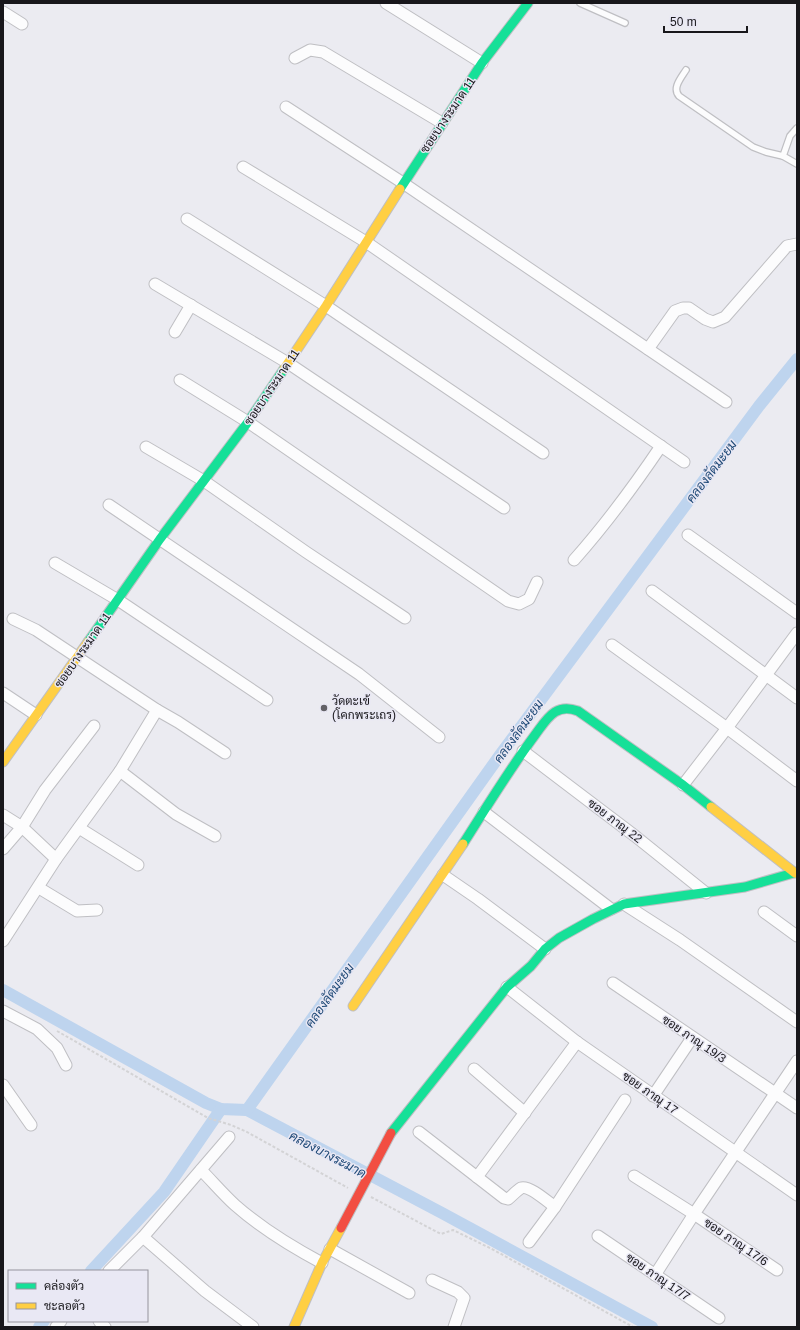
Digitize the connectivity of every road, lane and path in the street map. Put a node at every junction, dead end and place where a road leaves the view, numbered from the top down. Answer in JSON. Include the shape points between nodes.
{"nodes":[{"id":1,"x":386,"y":3,"type":"edge"},
{"id":2,"x":528,"y":3,"type":"edge"},
{"id":3,"x":580,"y":3,"type":"edge"},
{"id":4,"x":3,"y":12,"type":"edge"},
{"id":5,"x":22,"y":24,"type":"dead end"},
{"id":6,"x":626,"y":24,"type":"dead end"},
{"id":7,"x":295,"y":58,"type":"dead end"},
{"id":8,"x":482,"y":64,"type":"junction"},
{"id":9,"x":686,"y":70,"type":"dead end"},
{"id":10,"x":286,"y":107,"type":"dead end"},
{"id":11,"x":442,"y":123,"type":"junction"},
{"id":12,"x":797,"y":128,"type":"edge"},
{"id":13,"x":783,"y":156,"type":"junction"},
{"id":14,"x":797,"y":164,"type":"edge"},
{"id":15,"x":243,"y":167,"type":"dead end"},
{"id":16,"x":403,"y":183,"type":"junction"},
{"id":17,"x":187,"y":219,"type":"dead end"},
{"id":18,"x":366,"y":242,"type":"junction"},
{"id":19,"x":797,"y":244,"type":"edge"},
{"id":20,"x":155,"y":284,"type":"dead end"},
{"id":21,"x":191,"y":305,"type":"junction"},
{"id":22,"x":326,"y":306,"type":"junction"},
{"id":23,"x":175,"y":332,"type":"dead end"},
{"id":24,"x":648,"y":349,"type":"junction"},
{"id":25,"x":288,"y":363,"type":"junction"},
{"id":26,"x":180,"y":380,"type":"dead end"},
{"id":27,"x":726,"y":402,"type":"dead end"},
{"id":28,"x":248,"y":422,"type":"junction"},
{"id":29,"x":661,"y":446,"type":"junction"},
{"id":30,"x":146,"y":447,"type":"dead end"},
{"id":31,"x":543,"y":453,"type":"dead end"},
{"id":32,"x":684,"y":462,"type":"dead end"},
{"id":33,"x":204,"y":481,"type":"junction"},
{"id":34,"x":108,"y":504,"type":"dead end"},
{"id":35,"x":504,"y":508,"type":"dead end"},
{"id":36,"x":688,"y":535,"type":"dead end"},
{"id":37,"x":160,"y":539,"type":"junction"},
{"id":38,"x":574,"y":560,"type":"dead end"},
{"id":39,"x":55,"y":563,"type":"dead end"},
{"id":40,"x":537,"y":582,"type":"dead end"},
{"id":41,"x":652,"y":591,"type":"dead end"},
{"id":42,"x":118,"y":600,"type":"junction"},
{"id":43,"x":797,"y":613,"type":"edge"},
{"id":44,"x":13,"y":618,"type":"dead end"},
{"id":45,"x":405,"y":618,"type":"dead end"},
{"id":46,"x":797,"y":633,"type":"edge"},
{"id":47,"x":612,"y":646,"type":"dead end"},
{"id":48,"x":78,"y":658,"type":"junction"},
{"id":49,"x":765,"y":675,"type":"junction"},
{"id":50,"x":3,"y":693,"type":"edge"},
{"id":51,"x":797,"y":698,"type":"edge"},
{"id":52,"x":267,"y":700,"type":"dead end"},
{"id":53,"x":157,"y":710,"type":"junction"},
{"id":54,"x":36,"y":715,"type":"junction"},
{"id":55,"x":94,"y":726,"type":"dead end"},
{"id":56,"x":727,"y":728,"type":"junction"},
{"id":57,"x":439,"y":737,"type":"dead end"},
{"id":58,"x":523,"y":751,"type":"junction"},
{"id":59,"x":225,"y":753,"type":"dead end"},
{"id":60,"x":3,"y":762,"type":"edge"},
{"id":61,"x":120,"y":771,"type":"junction"},
{"id":62,"x":797,"y":781,"type":"edge"},
{"id":63,"x":683,"y":785,"type":"junction"},
{"id":64,"x":484,"y":812,"type":"junction"},
{"id":65,"x":3,"y":814,"type":"edge"},
{"id":66,"x":22,"y":828,"type":"junction"},
{"id":67,"x":79,"y":828,"type":"junction"},
{"id":68,"x":215,"y":836,"type":"dead end"},
{"id":69,"x":3,"y":849,"type":"edge"},
{"id":70,"x":56,"y":859,"type":"junction"},
{"id":71,"x":138,"y":865,"type":"dead end"},
{"id":72,"x":796,"y":873,"type":"edge"},
{"id":73,"x":443,"y":874,"type":"junction"},
{"id":74,"x":39,"y":888,"type":"junction"},
{"id":75,"x":706,"y":893,"type":"junction"},
{"id":76,"x":624,"y":904,"type":"junction"},
{"id":77,"x":611,"y":909,"type":"junction"},
{"id":78,"x":97,"y":910,"type":"dead end"},
{"id":79,"x":764,"y":912,"type":"dead end"},
{"id":80,"x":797,"y":936,"type":"edge"},
{"id":81,"x":3,"y":941,"type":"edge"},
{"id":82,"x":545,"y":949,"type":"junction"},
{"id":83,"x":613,"y":983,"type":"dead end"},
{"id":84,"x":507,"y":987,"type":"junction"},
{"id":85,"x":353,"y":1006,"type":"dead end"},
{"id":86,"x":3,"y":1011,"type":"edge"},
{"id":87,"x":797,"y":1022,"type":"edge"},
{"id":88,"x":56,"y":1031,"type":"dead end"},
{"id":89,"x":692,"y":1038,"type":"junction"},
{"id":90,"x":577,"y":1042,"type":"junction"},
{"id":91,"x":797,"y":1061,"type":"edge"},
{"id":92,"x":66,"y":1065,"type":"dead end"},
{"id":93,"x":474,"y":1069,"type":"dead end"},
{"id":94,"x":3,"y":1084,"type":"edge"},
{"id":95,"x":776,"y":1094,"type":"junction"},
{"id":96,"x":653,"y":1096,"type":"junction"},
{"id":97,"x":625,"y":1100,"type":"dead end"},
{"id":98,"x":797,"y":1108,"type":"edge"},
{"id":99,"x":524,"y":1112,"type":"junction"},
{"id":100,"x":31,"y":1125,"type":"dead end"},
{"id":101,"x":420,"y":1132,"type":"dead end"},
{"id":102,"x":229,"y":1137,"type":"dead end"},
{"id":103,"x":735,"y":1153,"type":"junction"},
{"id":104,"x":201,"y":1170,"type":"junction"},
{"id":105,"x":634,"y":1176,"type":"dead end"},
{"id":106,"x":477,"y":1178,"type":"junction"},
{"id":107,"x":354,"y":1191,"type":"dead end"},
{"id":108,"x":797,"y":1195,"type":"edge"},
{"id":109,"x":368,"y":1196,"type":"dead end"},
{"id":110,"x":555,"y":1207,"type":"junction"},
{"id":111,"x":694,"y":1214,"type":"junction"},
{"id":112,"x":598,"y":1236,"type":"dead end"},
{"id":113,"x":143,"y":1237,"type":"junction"},
{"id":114,"x":529,"y":1242,"type":"dead end"},
{"id":115,"x":330,"y":1248,"type":"junction"},
{"id":116,"x":322,"y":1263,"type":"junction"},
{"id":117,"x":110,"y":1270,"type":"edge"},
{"id":118,"x":778,"y":1270,"type":"dead end"},
{"id":119,"x":656,"y":1275,"type":"junction"},
{"id":120,"x":432,"y":1280,"type":"dead end"},
{"id":121,"x":410,"y":1293,"type":"dead end"},
{"id":122,"x":718,"y":1318,"type":"dead end"},
{"id":123,"x":298,"y":1326,"type":"edge"},
{"id":124,"x":252,"y":1327,"type":"edge"},
{"id":125,"x":454,"y":1327,"type":"edge"},
{"id":126,"x":633,"y":1327,"type":"edge"}],
"edges":[{"from":1,"to":8,"type":"street"},
{"from":2,"to":8,"type":"street","name":"ซอยบางระมาด 11"},
{"from":3,"to":6,"type":"lane"},
{"from":4,"to":5,"type":"street"},
{"from":7,"to":11,"type":"street","via":[[310,50],[323,52]]},
{"from":8,"to":11,"type":"street","name":"ซอยบางระมาด 11"},
{"from":9,"to":13,"type":"lane","via":[[676,88],[679,96],[753,147]]},
{"from":10,"to":16,"type":"street"},
{"from":11,"to":16,"type":"street","name":"ซอยบางระมาด 11"},
{"from":12,"to":13,"type":"lane","via":[[790,136]]},
{"from":13,"to":14,"type":"lane"},
{"from":15,"to":18,"type":"street"},
{"from":16,"to":18,"type":"street","name":"ซอยบางระมาด 11"},
{"from":16,"to":24,"type":"street"},
{"from":17,"to":22,"type":"street"},
{"from":18,"to":22,"type":"street","name":"ซอยบางระมาด 11"},
{"from":18,"to":29,"type":"street"},
{"from":19,"to":24,"type":"street","via":[[788,246],[725,317],[713,322],[689,308],[675,311]]},
{"from":20,"to":21,"type":"street"},
{"from":21,"to":23,"type":"street"},
{"from":21,"to":25,"type":"street"},
{"from":22,"to":25,"type":"street","name":"ซอยบางระมาด 11"},
{"from":22,"to":31,"type":"street"},
{"from":24,"to":27,"type":"street"},
{"from":25,"to":28,"type":"street","name":"ซอยบางระมาด 11"},
{"from":25,"to":35,"type":"street"},
{"from":26,"to":28,"type":"street"},
{"from":28,"to":33,"type":"street","name":"ซอยบางระมาด 11"},
{"from":28,"to":40,"type":"street","via":[[508,601],[518,604],[529,599]]},
{"from":29,"to":32,"type":"street"},
{"from":29,"to":38,"type":"street","via":[[602,529]]},
{"from":30,"to":33,"type":"street"},
{"from":33,"to":37,"type":"street","name":"ซอยบางระมาด 11"},
{"from":33,"to":45,"type":"street"},
{"from":34,"to":37,"type":"street"},
{"from":36,"to":43,"type":"street"},
{"from":37,"to":42,"type":"street","name":"ซอยบางระมาด 11"},
{"from":37,"to":57,"type":"street","via":[[359,674]]},
{"from":39,"to":42,"type":"street"},
{"from":41,"to":49,"type":"street"},
{"from":42,"to":48,"type":"street","name":"ซอยบางระมาด 11"},
{"from":42,"to":52,"type":"street"},
{"from":44,"to":48,"type":"street"},
{"from":46,"to":49,"type":"street"},
{"from":47,"to":56,"type":"street"},
{"from":48,"to":53,"type":"street"},
{"from":48,"to":54,"type":"street","name":"ซอยบางระมาด 11"},
{"from":49,"to":51,"type":"street"},
{"from":49,"to":56,"type":"street"},
{"from":50,"to":54,"type":"street"},
{"from":53,"to":59,"type":"street"},
{"from":53,"to":61,"type":"street"},
{"from":54,"to":60,"type":"street","name":"ซอยบางระมาด 11"},
{"from":55,"to":66,"type":"street","via":[[45,790]]},
{"from":56,"to":62,"type":"street"},
{"from":56,"to":63,"type":"street"},
{"from":58,"to":63,"type":"street","via":[[550,716],[556,711],[571,708]]},
{"from":58,"to":64,"type":"street"},
{"from":58,"to":75,"type":"street","name":"ซอย ภาณุ 22"},
{"from":61,"to":67,"type":"street"},
{"from":61,"to":68,"type":"street","via":[[176,814]]},
{"from":63,"to":72,"type":"street"},
{"from":64,"to":73,"type":"street"},
{"from":64,"to":77,"type":"street"},
{"from":65,"to":66,"type":"street"},
{"from":66,"to":69,"type":"street"},
{"from":66,"to":70,"type":"street"},
{"from":67,"to":70,"type":"street"},
{"from":67,"to":71,"type":"street"},
{"from":70,"to":74,"type":"street"},
{"from":72,"to":75,"type":"street","via":[[744,888]]},
{"from":73,"to":82,"type":"street"},
{"from":73,"to":85,"type":"street"},
{"from":74,"to":78,"type":"street","via":[[77,911]]},
{"from":74,"to":81,"type":"street"},
{"from":75,"to":76,"type":"street"},
{"from":76,"to":77,"type":"street"},
{"from":76,"to":87,"type":"street"},
{"from":77,"to":82,"type":"street","via":[[564,935]]},
{"from":79,"to":80,"type":"street"},
{"from":82,"to":84,"type":"street","via":[[531,966]]},
{"from":83,"to":89,"type":"street","name":"ซอย ภาณุ 19/3"},
{"from":84,"to":90,"type":"street","name":"ซอย ภาณุ 17"},
{"from":84,"to":115,"type":"street","bridge":true,"via":[[390,1132]]},
{"from":86,"to":92,"type":"street","via":[[37,1029],[57,1048]]},
{"from":88,"to":107,"type":"path","via":[[208,1118],[247,1132]]},
{"from":89,"to":95,"type":"street","name":"ซอย ภาณุ 19/3"},
{"from":89,"to":96,"type":"street"},
{"from":90,"to":96,"type":"street","name":"ซอย ภาณุ 17"},
{"from":90,"to":99,"type":"street"},
{"from":91,"to":95,"type":"street"},
{"from":93,"to":99,"type":"street"},
{"from":94,"to":100,"type":"street"},
{"from":95,"to":98,"type":"street","name":"ซอย ภาณุ 19/3"},
{"from":95,"to":103,"type":"street"},
{"from":96,"to":103,"type":"street","name":"ซอย ภาณุ 17"},
{"from":97,"to":110,"type":"street"},
{"from":99,"to":106,"type":"street"},
{"from":101,"to":106,"type":"street"},
{"from":102,"to":104,"type":"street"},
{"from":103,"to":108,"type":"street","name":"ซอย ภาณุ 17"},
{"from":103,"to":111,"type":"street"},
{"from":104,"to":113,"type":"street"},
{"from":104,"to":116,"type":"street","via":[[235,1205],[261,1225],[297,1250]]},
{"from":105,"to":111,"type":"street","name":"ซอย ภาณุ 17/6"},
{"from":106,"to":110,"type":"street","via":[[504,1198],[508,1199],[525,1187]]},
{"from":109,"to":126,"type":"path","via":[[441,1234],[453,1230],[492,1249]]},
{"from":110,"to":114,"type":"street"},
{"from":111,"to":118,"type":"street","name":"ซอย ภาณุ 17/6"},
{"from":111,"to":119,"type":"street"},
{"from":112,"to":119,"type":"street","name":"ซอย ภาณุ 17/7"},
{"from":113,"to":117,"type":"street"},
{"from":113,"to":124,"type":"street","via":[[205,1291]]},
{"from":115,"to":116,"type":"street"},
{"from":115,"to":121,"type":"street"},
{"from":116,"to":123,"type":"street"},
{"from":119,"to":122,"type":"street","name":"ซอย ภาณุ 17/7"},
{"from":120,"to":125,"type":"street","via":[[458,1292],[464,1298]]}]}
